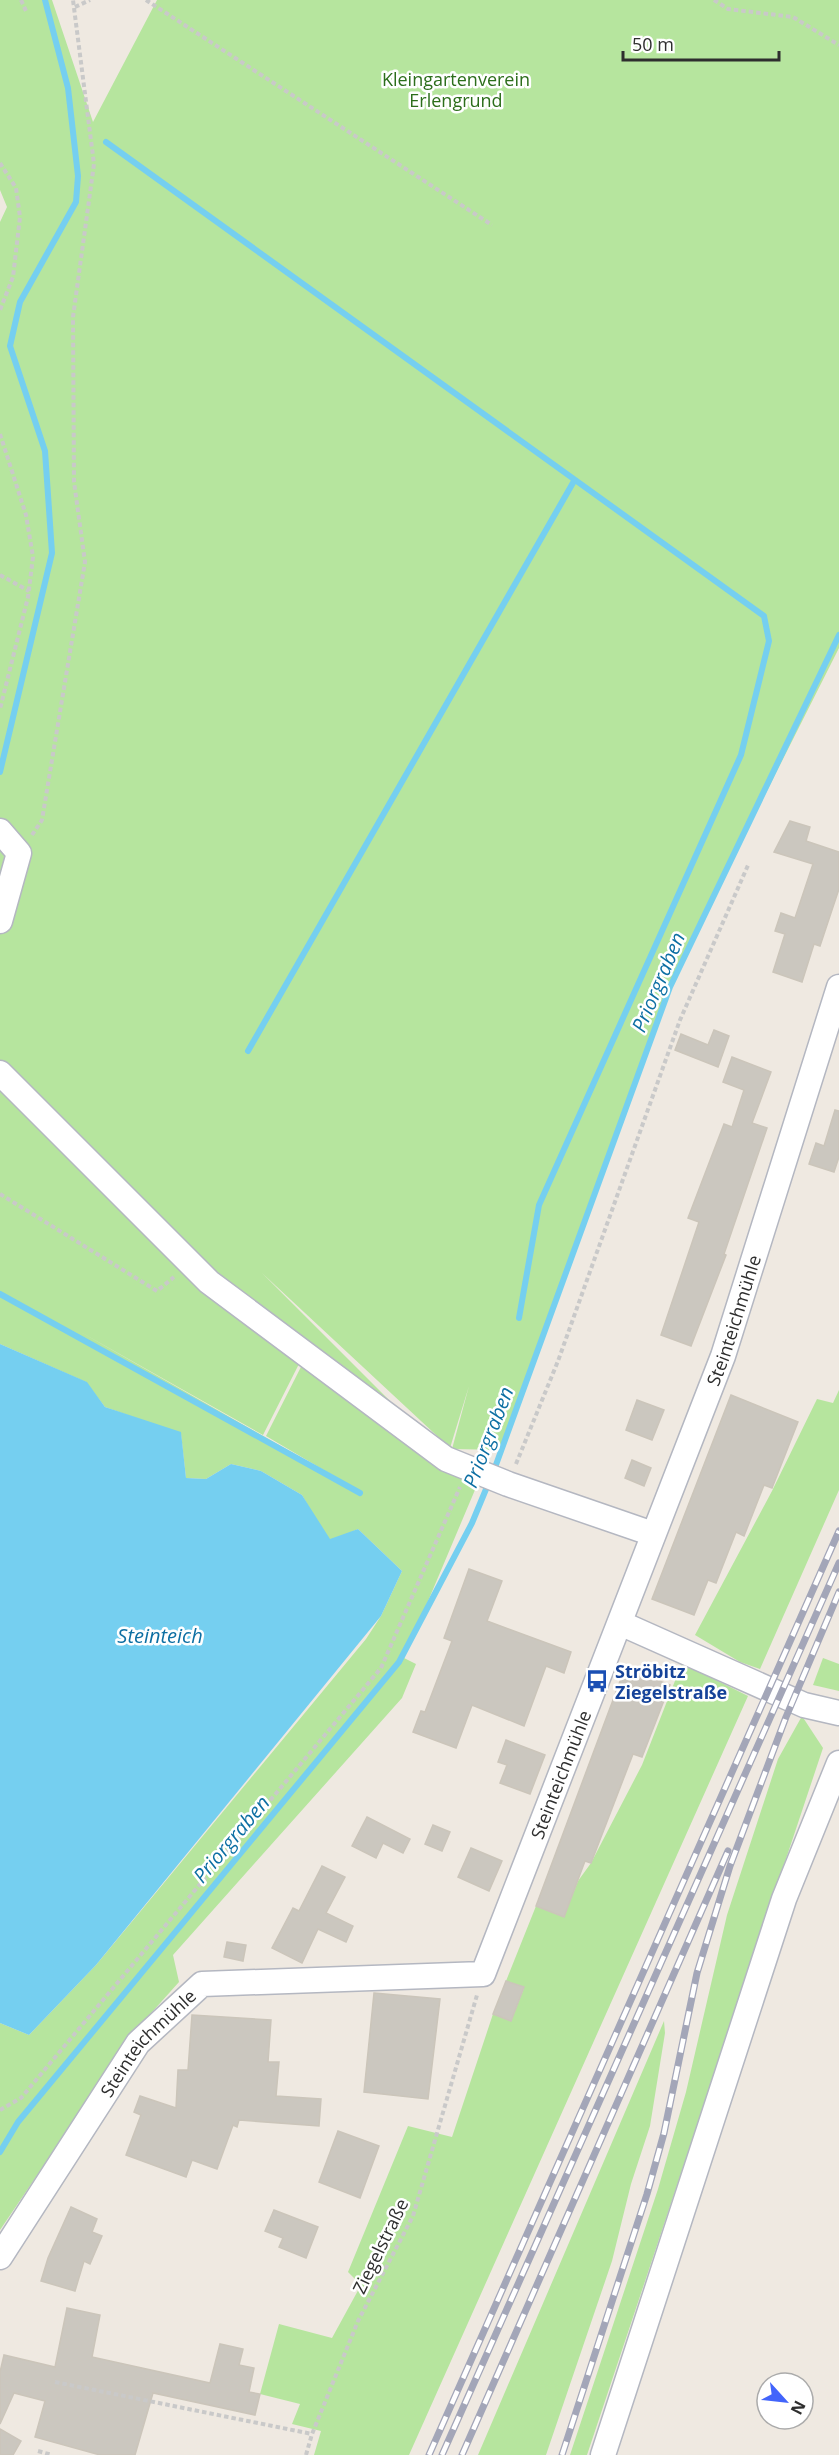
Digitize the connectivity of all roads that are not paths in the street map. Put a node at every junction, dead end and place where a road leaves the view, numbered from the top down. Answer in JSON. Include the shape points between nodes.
{"nodes":[{"id":1,"x":0,"y":831,"type":"edge"},
{"id":2,"x":0,"y":921,"type":"edge"},
{"id":3,"x":839,"y":987,"type":"edge"},
{"id":4,"x":0,"y":1073,"type":"edge"},
{"id":5,"x":653,"y":1534,"type":"junction"},
{"id":6,"x":620,"y":1623,"type":"junction"},
{"id":7,"x":839,"y":1713,"type":"edge"},
{"id":8,"x":839,"y":1763,"type":"edge"},
{"id":9,"x":0,"y":2257,"type":"edge"},
{"id":10,"x":603,"y":2455,"type":"edge"}],
"edges":[{"from":1,"to":2,"type":"street","via":[[20,853]]},
{"from":3,"to":5,"type":"street","name":"Steinteichmühle","via":[[723,1356]]},
{"from":4,"to":5,"type":"street","via":[[209,1282],[446,1459],[503,1483]]},
{"from":5,"to":6,"type":"street","name":"Steinteichmühle"},
{"from":6,"to":7,"type":"street","via":[[804,1706]]},
{"from":6,"to":9,"type":"street","name":"Steinteichmühle","via":[[483,1974],[202,1984],[138,2043]]},
{"from":8,"to":10,"type":"street","via":[[784,1899]]}]}
